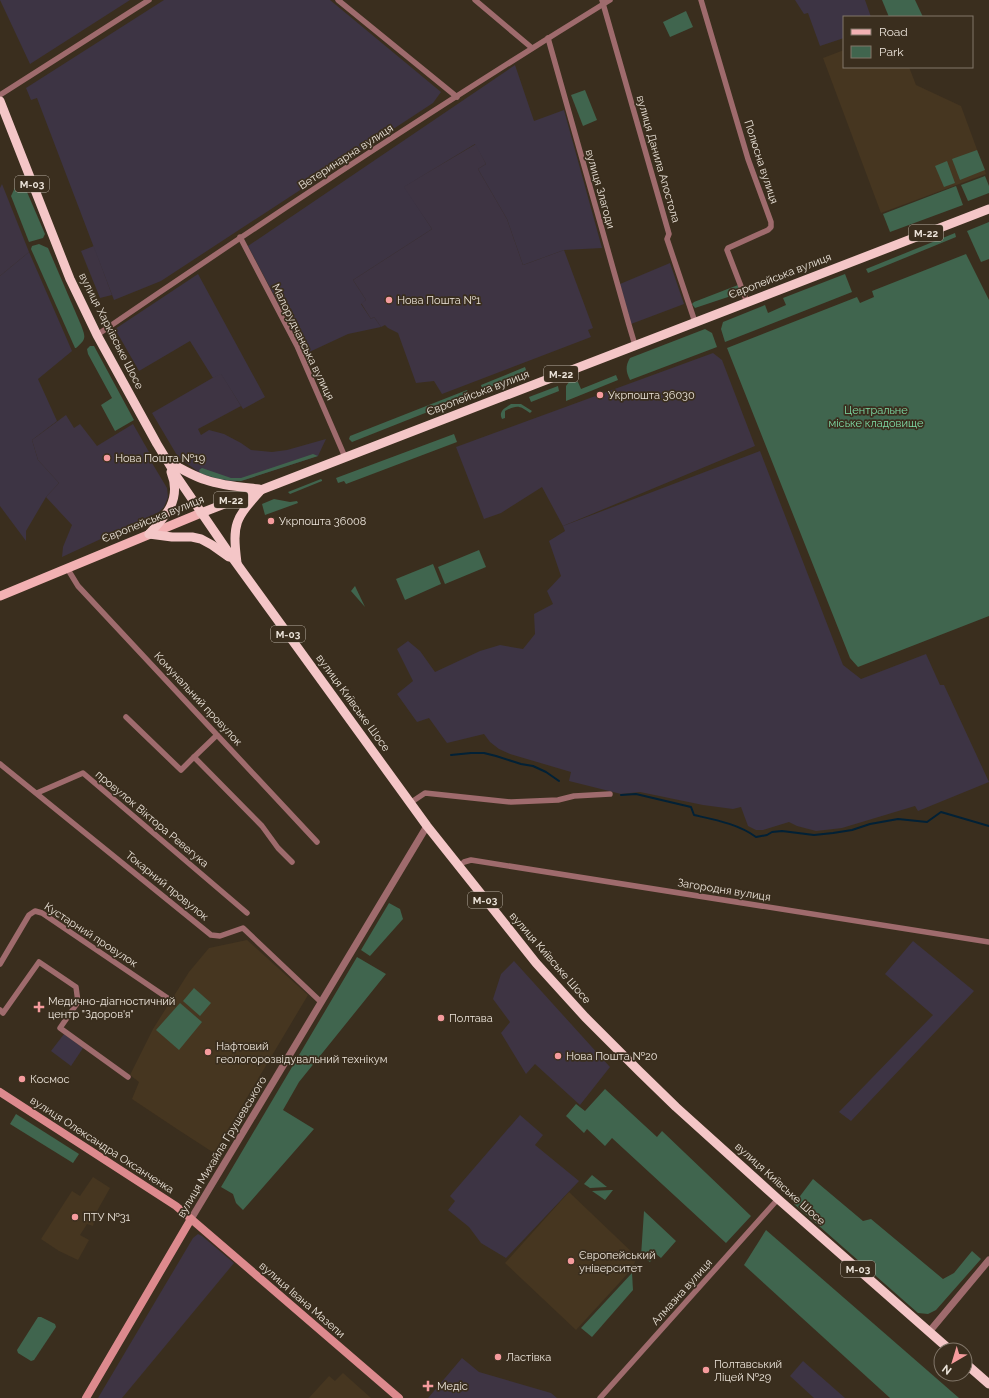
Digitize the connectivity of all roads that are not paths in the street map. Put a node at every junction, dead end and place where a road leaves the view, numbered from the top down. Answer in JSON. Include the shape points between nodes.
{"nodes":[{"id":1,"x":148,"y":0,"type":"edge"},
{"id":2,"x":338,"y":0,"type":"edge"},
{"id":3,"x":475,"y":0,"type":"edge"},
{"id":4,"x":610,"y":0,"type":"edge"},
{"id":5,"x":701,"y":0,"type":"edge"},
{"id":6,"x":602,"y":2,"type":"edge"},
{"id":7,"x":548,"y":38,"type":"junction"},
{"id":8,"x":532,"y":48,"type":"junction"},
{"id":9,"x":0,"y":95,"type":"edge"},
{"id":10,"x":457,"y":97,"type":"junction"},
{"id":11,"x":0,"y":101,"type":"edge"},
{"id":12,"x":989,"y":209,"type":"edge"},
{"id":13,"x":240,"y":237,"type":"junction"},
{"id":14,"x":747,"y":302,"type":"junction"},
{"id":15,"x":694,"y":322,"type":"junction"},
{"id":16,"x":97,"y":335,"type":"junction"},
{"id":17,"x":636,"y":345,"type":"junction"},
{"id":18,"x":345,"y":457,"type":"junction"},
{"id":19,"x":167,"y":462,"type":"junction"},
{"id":20,"x":177,"y":477,"type":"joint"},
{"id":21,"x":262,"y":489,"type":"junction"},
{"id":22,"x":201,"y":513,"type":"junction"},
{"id":23,"x":148,"y":534,"type":"junction"},
{"id":24,"x":237,"y":564,"type":"junction"},
{"id":25,"x":67,"y":568,"type":"junction"},
{"id":26,"x":0,"y":596,"type":"edge"},
{"id":27,"x":126,"y":717,"type":"dead end"},
{"id":28,"x":217,"y":735,"type":"junction"},
{"id":29,"x":194,"y":757,"type":"junction"},
{"id":30,"x":0,"y":764,"type":"edge"},
{"id":31,"x":37,"y":794,"type":"junction"},
{"id":32,"x":610,"y":794,"type":"dead end"},
{"id":33,"x":410,"y":803,"type":"junction"},
{"id":34,"x":427,"y":826,"type":"junction"},
{"id":35,"x":317,"y":842,"type":"dead end"},
{"id":36,"x":292,"y":862,"type":"dead end"},
{"id":37,"x":458,"y":866,"type":"junction"},
{"id":38,"x":247,"y":913,"type":"dead end"},
{"id":39,"x":989,"y":942,"type":"edge"},
{"id":40,"x":0,"y":964,"type":"edge"},
{"id":41,"x":169,"y":999,"type":"dead end"},
{"id":42,"x":321,"y":1002,"type":"junction"},
{"id":43,"x":0,"y":1010,"type":"edge"},
{"id":44,"x":128,"y":1077,"type":"dead end"},
{"id":45,"x":0,"y":1092,"type":"edge"},
{"id":46,"x":778,"y":1199,"type":"junction"},
{"id":47,"x":191,"y":1219,"type":"junction"},
{"id":48,"x":989,"y":1260,"type":"edge"},
{"id":49,"x":929,"y":1332,"type":"junction"},
{"id":50,"x":941,"y":1342,"type":"edge"},
{"id":51,"x":973,"y":1370,"type":"edge"},
{"id":52,"x":989,"y":1384,"type":"edge"},
{"id":53,"x":86,"y":1398,"type":"edge"},
{"id":54,"x":399,"y":1398,"type":"edge"},
{"id":55,"x":600,"y":1398,"type":"edge"}],
"edges":[{"from":1,"to":9,"type":"street"},
{"from":2,"to":10,"type":"street"},
{"from":3,"to":8,"type":"street"},
{"from":4,"to":6,"type":"street","name":"Ветеринарна вулиця"},
{"from":5,"to":14,"type":"street","name":"Полюсна вулиця","via":[[743,144],[771,222],[768,230],[727,250]]},
{"from":6,"to":7,"type":"street","name":"Ветеринарна вулиця"},
{"from":6,"to":15,"type":"street","name":"вулиця Данила Апостола","via":[[669,234],[667,239]]},
{"from":7,"to":8,"type":"street","name":"Ветеринарна вулиця"},
{"from":7,"to":17,"type":"street","name":"вулиця Злагоди"},
{"from":8,"to":10,"type":"street","name":"Ветеринарна вулиця"},
{"from":10,"to":13,"type":"street","name":"Ветеринарна вулиця"},
{"from":11,"to":16,"type":"highway","name":"вулиця Харківське Шосе","number":"М-03","via":[[70,279]]},
{"from":12,"to":14,"type":"highway","name":"Європейська вулиця","number":"М-22"},
{"from":13,"to":16,"type":"street","name":"Ветеринарна вулиця"},
{"from":13,"to":18,"type":"street","name":"Малорудчанська вулиця","via":[[297,346]]},
{"from":14,"to":15,"type":"highway","name":"Європейська вулиця","number":"М-22"},
{"from":15,"to":17,"type":"highway","name":"Європейська вулиця","number":"М-22"},
{"from":16,"to":19,"type":"highway","name":"вулиця Харківське Шосе","number":"М-03"},
{"from":17,"to":18,"type":"highway","name":"Європейська вулиця","number":"М-22"},
{"from":18,"to":21,"type":"highway","name":"Європейська вулиця","number":"М-22"},
{"from":19,"to":20,"type":"highway","name":"вулиця Харківське Шосе","number":"М-03"},
{"from":19,"to":21,"type":"highway","via":[[206,480]]},
{"from":19,"to":23,"type":"highway","via":[[175,484],[172,505]]},
{"from":20,"to":22,"type":"highway","name":"вулиця Київське Шосе","number":"М-03"},
{"from":21,"to":22,"type":"highway","name":"Європейська вулиця","number":"М-22"},
{"from":21,"to":24,"type":"highway","via":[[236,522],[234,541]]},
{"from":22,"to":23,"type":"main road","name":"Європейська вулиця"},
{"from":22,"to":24,"type":"highway","name":"вулиця Київське Шосе","number":"М-03"},
{"from":23,"to":24,"type":"highway","via":[[201,539]]},
{"from":23,"to":25,"type":"main road","name":"Європейська вулиця"},
{"from":24,"to":33,"type":"highway","name":"вулиця Київське Шосе","number":"М-03"},
{"from":25,"to":26,"type":"main road","name":"Європейська вулиця"},
{"from":25,"to":28,"type":"street","name":"Комунальний провулок","via":[[78,586]]},
{"from":27,"to":29,"type":"street","via":[[181,770]]},
{"from":28,"to":29,"type":"street"},
{"from":28,"to":35,"type":"street","name":"Комунальний провулок"},
{"from":29,"to":36,"type":"street","via":[[262,826]]},
{"from":30,"to":31,"type":"street","name":"Токарний провулок"},
{"from":31,"to":38,"type":"street","name":"провулок Віктора Ревегука","via":[[83,773]]},
{"from":31,"to":42,"type":"street","name":"Токарний провулок","via":[[211,936],[220,936],[243,928]]},
{"from":32,"to":33,"type":"street","via":[[511,802],[425,793]]},
{"from":33,"to":34,"type":"highway","name":"вулиця Київське Шосе","number":"М-03"},
{"from":34,"to":37,"type":"highway","name":"вулиця Київське Шосе","number":"М-03"},
{"from":34,"to":42,"type":"street","name":"вулиця Михайла Грушевського"},
{"from":37,"to":39,"type":"street","name":"Загородня вулиця","via":[[471,860]]},
{"from":37,"to":46,"type":"highway","name":"вулиця Київське Шосе","number":"М-03","via":[[536,963],[585,1017],[676,1107]]},
{"from":40,"to":41,"type":"street","name":"Кустарний провулок","via":[[29,915],[35,911],[59,924]]},
{"from":42,"to":47,"type":"street","name":"вулиця Михайла Грушевського"},
{"from":43,"to":44,"type":"street","via":[[3,1013],[39,962],[76,987],[78,1002],[60,1028]]},
{"from":45,"to":47,"type":"main road","name":"вулиця Олександра Оксанченка","via":[[176,1206]]},
{"from":46,"to":49,"type":"highway","name":"вулиця Київське Шосе","number":"М-03"},
{"from":46,"to":55,"type":"street","name":"Алмазна вулиця"},
{"from":47,"to":53,"type":"main road","name":"вулиця Михайла Грушевського"},
{"from":47,"to":54,"type":"main road","name":"вулиця Івана Мазепи"},
{"from":48,"to":49,"type":"street"},
{"from":49,"to":50,"type":"highway","name":"вулиця Київське Шосе","number":"М-03"},
{"from":51,"to":52,"type":"highway"}]}
